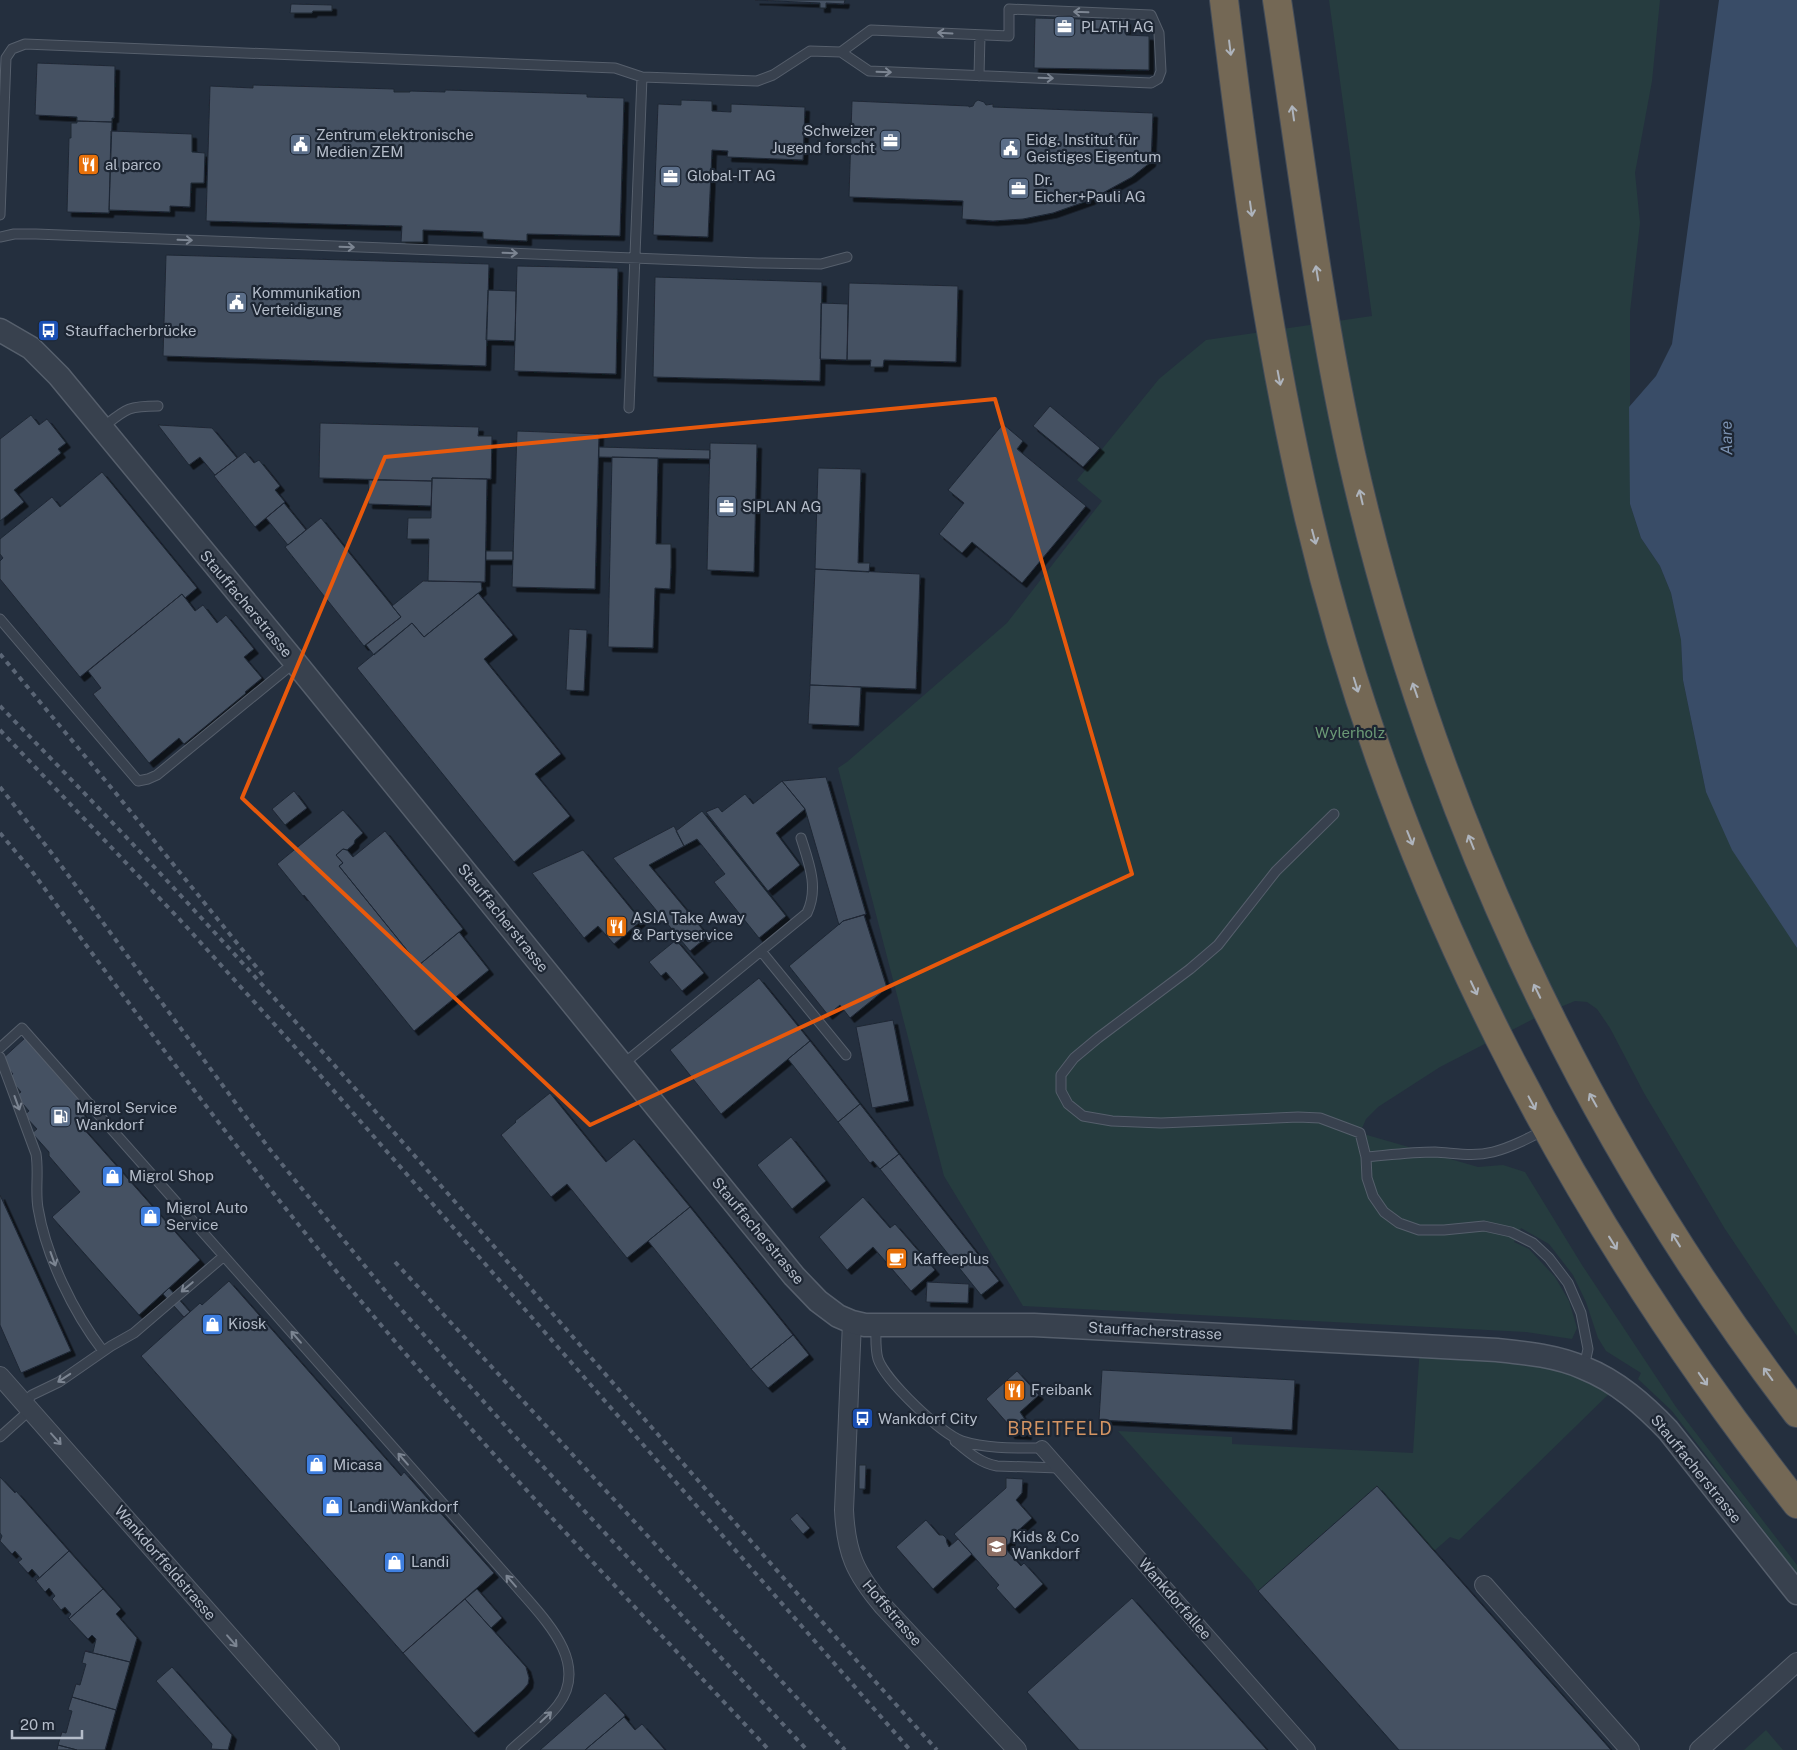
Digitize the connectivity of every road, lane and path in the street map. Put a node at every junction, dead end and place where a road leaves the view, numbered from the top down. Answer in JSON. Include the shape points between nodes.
{"nodes":[{"id":1,"x":1224,"y":0,"type":"edge"},
{"id":2,"x":1276,"y":0,"type":"edge"},
{"id":3,"x":980,"y":35,"type":"junction"},
{"id":4,"x":841,"y":52,"type":"junction"},
{"id":5,"x":642,"y":76,"type":"junction"},
{"id":6,"x":979,"y":76,"type":"junction"},
{"id":7,"x":0,"y":214,"type":"edge"},
{"id":8,"x":0,"y":237,"type":"edge"},
{"id":9,"x":847,"y":257,"type":"dead end"},
{"id":10,"x":636,"y":258,"type":"junction"},
{"id":11,"x":0,"y":330,"type":"edge"},
{"id":12,"x":158,"y":406,"type":"dead end"},
{"id":13,"x":629,"y":408,"type":"dead end"},
{"id":14,"x":102,"y":428,"type":"junction"},
{"id":15,"x":0,"y":619,"type":"edge"},
{"id":16,"x":295,"y":662,"type":"junction"},
{"id":17,"x":1334,"y":814,"type":"dead end"},
{"id":18,"x":801,"y":838,"type":"dead end"},
{"id":19,"x":761,"y":951,"type":"junction"},
{"id":20,"x":0,"y":1048,"type":"edge"},
{"id":21,"x":846,"y":1055,"type":"dead end"},
{"id":22,"x":0,"y":1057,"type":"edge"},
{"id":23,"x":622,"y":1065,"type":"junction"},
{"id":24,"x":90,"y":1104,"type":"junction"},
{"id":25,"x":81,"y":1112,"type":"dead end"},
{"id":26,"x":1546,"y":1129,"type":"junction"},
{"id":27,"x":43,"y":1146,"type":"dead end"},
{"id":28,"x":1366,"y":1158,"type":"junction"},
{"id":29,"x":38,"y":1162,"type":"junction"},
{"id":30,"x":224,"y":1256,"type":"junction"},
{"id":31,"x":852,"y":1322,"type":"junction"},
{"id":32,"x":876,"y":1325,"type":"junction"},
{"id":33,"x":103,"y":1351,"type":"junction"},
{"id":34,"x":1584,"y":1368,"type":"junction"},
{"id":35,"x":0,"y":1376,"type":"edge"},
{"id":36,"x":27,"y":1406,"type":"junction"},
{"id":37,"x":1797,"y":1413,"type":"edge"},
{"id":38,"x":944,"y":1431,"type":"junction"},
{"id":39,"x":0,"y":1437,"type":"edge"},
{"id":40,"x":1042,"y":1448,"type":"joint"},
{"id":41,"x":1059,"y":1468,"type":"junction"},
{"id":42,"x":1797,"y":1504,"type":"edge"},
{"id":43,"x":1484,"y":1585,"type":"dead end"},
{"id":44,"x":1797,"y":1594,"type":"edge"},
{"id":45,"x":1797,"y":1662,"type":"edge"},
{"id":46,"x":330,"y":1750,"type":"edge"},
{"id":47,"x":510,"y":1750,"type":"edge"},
{"id":48,"x":1017,"y":1750,"type":"edge"},
{"id":49,"x":1308,"y":1750,"type":"edge"},
{"id":50,"x":1630,"y":1750,"type":"edge"},
{"id":51,"x":1699,"y":1750,"type":"edge"}],
"edges":[{"from":1,"to":26,"type":"highway","one_way":true,"via":[[1270,330],[1310,520],[1336,621],[1381,761],[1430,888],[1454,946]]},
{"from":37,"to":2,"type":"highway","one_way":true,"via":[[1716,1301],[1616,1142],[1558,1035],[1505,924],[1459,813],[1394,624],[1341,406],[1325,322]]},
{"from":3,"to":4,"type":"lane","one_way":true,"via":[[871,30]]},
{"from":3,"to":6,"type":"lane"},
{"from":6,"to":3,"type":"lane","one_way":true,"via":[[1151,83],[1158,79],[1161,71],[1159,33],[1151,15],[1009,9],[1009,36]]},
{"from":4,"to":5,"type":"lane","via":[[810,51],[773,75],[757,81]]},
{"from":4,"to":6,"type":"lane","one_way":true,"via":[[869,71]]},
{"from":5,"to":7,"type":"lane","via":[[615,68],[25,44],[12,49],[6,58]]},
{"from":5,"to":10,"type":"lane"},
{"from":8,"to":10,"type":"lane","one_way":true,"via":[[23,234]]},
{"from":9,"to":10,"type":"lane","via":[[821,264]]},
{"from":10,"to":13,"type":"lane"},
{"from":11,"to":14,"type":"street","name":"Stauffacherstrasse","via":[[42,358]]},
{"from":12,"to":14,"type":"lane","via":[[136,406],[123,411]]},
{"from":14,"to":16,"type":"street","name":"Stauffacherstrasse"},
{"from":15,"to":16,"type":"lane","via":[[138,781],[157,775]]},
{"from":16,"to":23,"type":"street","name":"Stauffacherstrasse"},
{"from":17,"to":28,"type":"lane","via":[[1276,871],[1218,944],[1074,1058],[1061,1075],[1061,1091],[1068,1104],[1083,1116],[1112,1121],[1161,1123],[1269,1117],[1320,1118],[1360,1133]]},
{"from":18,"to":19,"type":"lane","via":[[813,881],[812,901],[802,918]]},
{"from":19,"to":21,"type":"lane"},
{"from":19,"to":23,"type":"lane"},
{"from":20,"to":24,"type":"lane","via":[[22,1028]]},
{"from":22,"to":29,"type":"lane","one_way":true},
{"from":23,"to":31,"type":"street","name":"Stauffacherstrasse","via":[[799,1281],[826,1308]]},
{"from":24,"to":25,"type":"lane"},
{"from":24,"to":30,"type":"lane"},
{"from":26,"to":28,"type":"lane","via":[[1515,1144],[1479,1155],[1408,1153]]},
{"from":26,"to":42,"type":"highway","one_way":true,"via":[[1669,1330]]},
{"from":27,"to":29,"type":"lane"},
{"from":28,"to":34,"type":"lane","via":[[1367,1178],[1373,1196],[1384,1212],[1400,1223],[1420,1230],[1484,1226],[1511,1232],[1532,1243],[1548,1258],[1568,1283],[1580,1313],[1588,1349]]},
{"from":29,"to":33,"type":"lane","one_way":true,"via":[[37,1198],[46,1238],[65,1291]]},
{"from":30,"to":33,"type":"lane","one_way":true,"via":[[134,1333]]},
{"from":47,"to":30,"type":"lane","one_way":true,"via":[[552,1712],[564,1696],[570,1670],[562,1645],[516,1586]]},
{"from":31,"to":32,"type":"street","name":"Stauffacherstrasse"},
{"from":31,"to":48,"type":"street","name":"Hoffstrasse","via":[[844,1510],[846,1537],[853,1563],[883,1606]]},
{"from":32,"to":34,"type":"street","name":"Stauffacherstrasse","via":[[1034,1325],[1440,1346],[1529,1354],[1559,1359]]},
{"from":32,"to":38,"type":"lane","via":[[877,1355],[883,1370]]},
{"from":33,"to":36,"type":"lane","one_way":true,"via":[[59,1382],[32,1395]]},
{"from":34,"to":44,"type":"street","name":"Stauffacherstrasse","via":[[1632,1397],[1668,1430]]},
{"from":35,"to":36,"type":"street","name":"Wankdorffeldstrasse"},
{"from":36,"to":39,"type":"lane"},
{"from":36,"to":46,"type":"street","name":"Wankdorffeldstrasse","one_way":true},
{"from":38,"to":40,"type":"lane","via":[[978,1445]]},
{"from":38,"to":41,"type":"lane","via":[[988,1464]]},
{"from":40,"to":41,"type":"street","name":"Wankdorfallee"},
{"from":41,"to":49,"type":"street","name":"Wankdorfallee"},
{"from":43,"to":50,"type":"street"},
{"from":45,"to":51,"type":"street"}]}
